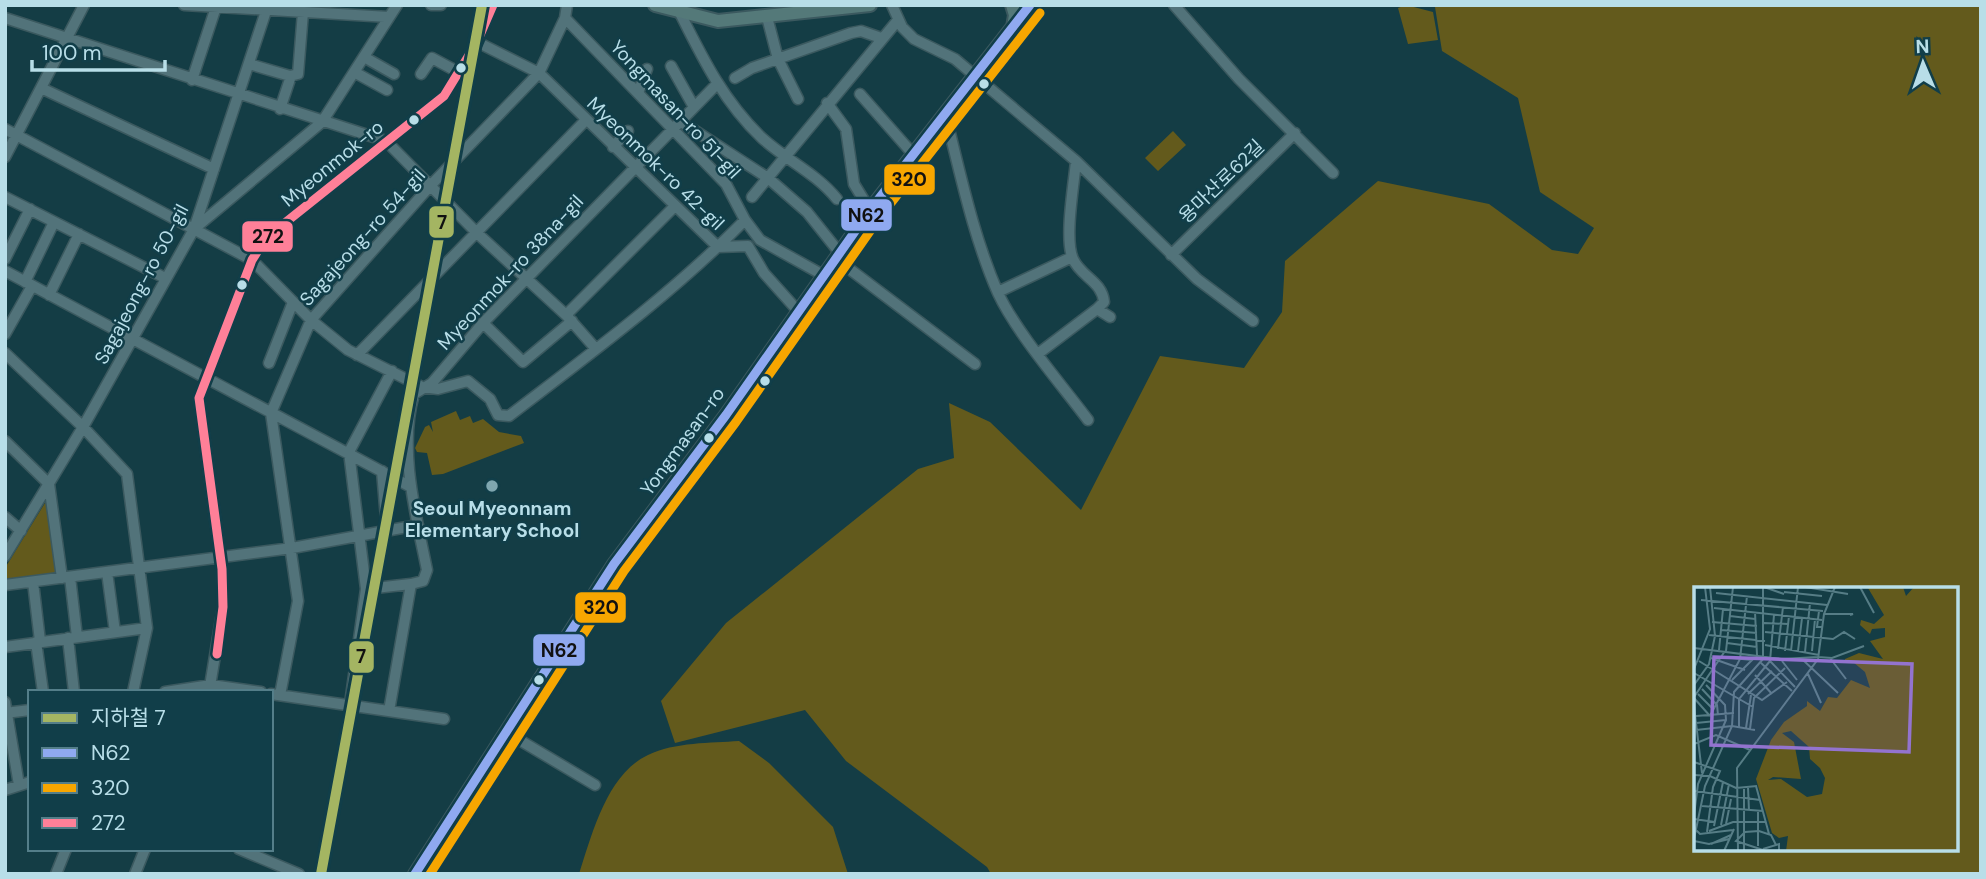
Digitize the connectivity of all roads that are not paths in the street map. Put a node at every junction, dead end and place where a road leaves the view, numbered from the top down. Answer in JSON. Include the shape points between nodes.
{"nodes":[{"id":1,"x":84,"y":5,"type":"edge"},
{"id":2,"x":184,"y":5,"type":"edge"},
{"id":3,"x":397,"y":5,"type":"edge"},
{"id":4,"x":431,"y":5,"type":"edge"},
{"id":5,"x":441,"y":5,"type":"edge"},
{"id":6,"x":493,"y":5,"type":"edge"},
{"id":7,"x":567,"y":5,"type":"edge"},
{"id":8,"x":655,"y":5,"type":"edge"},
{"id":9,"x":811,"y":5,"type":"edge"},
{"id":10,"x":870,"y":5,"type":"edge"},
{"id":11,"x":892,"y":5,"type":"edge"},
{"id":12,"x":1012,"y":5,"type":"edge"},
{"id":13,"x":1030,"y":5,"type":"edge"},
{"id":14,"x":1174,"y":5,"type":"edge"},
{"id":15,"x":216,"y":7,"type":"junction"},
{"id":16,"x":268,"y":8,"type":"edge"},
{"id":17,"x":303,"y":12,"type":"junction"},
{"id":18,"x":684,"y":14,"type":"junction"},
{"id":19,"x":389,"y":17,"type":"junction"},
{"id":20,"x":767,"y":17,"type":"junction"},
{"id":21,"x":5,"y":18,"type":"edge"},
{"id":22,"x":565,"y":18,"type":"junction"},
{"id":23,"x":898,"y":20,"type":"junction"},
{"id":24,"x":1013,"y":27,"type":"junction"},
{"id":25,"x":881,"y":38,"type":"junction"},
{"id":26,"x":67,"y":39,"type":"junction"},
{"id":27,"x":477,"y":42,"type":"junction"},
{"id":28,"x":364,"y":57,"type":"junction"},
{"id":29,"x":778,"y":59,"type":"junction"},
{"id":30,"x":250,"y":64,"type":"junction"},
{"id":31,"x":671,"y":66,"type":"dead end"},
{"id":32,"x":647,"y":69,"type":"dead end"},
{"id":33,"x":354,"y":72,"type":"junction"},
{"id":34,"x":460,"y":73,"type":"junction"},
{"id":35,"x":539,"y":73,"type":"junction"},
{"id":36,"x":394,"y":74,"type":"dead end"},
{"id":37,"x":421,"y":74,"type":"dead end"},
{"id":38,"x":975,"y":75,"type":"junction"},
{"id":39,"x":291,"y":76,"type":"junction"},
{"id":40,"x":735,"y":78,"type":"dead end"},
{"id":41,"x":191,"y":80,"type":"junction"},
{"id":42,"x":716,"y":85,"type":"junction"},
{"id":43,"x":41,"y":88,"type":"junction"},
{"id":44,"x":387,"y":90,"type":"dead end"},
{"id":45,"x":638,"y":93,"type":"junction"},
{"id":46,"x":860,"y":94,"type":"dead end"},
{"id":47,"x":239,"y":96,"type":"junction"},
{"id":48,"x":797,"y":99,"type":"dead end"},
{"id":49,"x":827,"y":103,"type":"junction"},
{"id":50,"x":694,"y":107,"type":"junction"},
{"id":51,"x":280,"y":109,"type":"junction"},
{"id":52,"x":945,"y":113,"type":"junction"},
{"id":53,"x":585,"y":121,"type":"junction"},
{"id":54,"x":322,"y":122,"type":"junction"},
{"id":55,"x":677,"y":125,"type":"junction"},
{"id":56,"x":5,"y":129,"type":"edge"},
{"id":57,"x":628,"y":131,"type":"dead end"},
{"id":58,"x":1295,"y":133,"type":"junction"},
{"id":59,"x":17,"y":135,"type":"junction"},
{"id":60,"x":386,"y":141,"type":"junction"},
{"id":61,"x":613,"y":147,"type":"junction"},
{"id":62,"x":913,"y":154,"type":"junction"},
{"id":63,"x":787,"y":155,"type":"junction"},
{"id":64,"x":5,"y":158,"type":"edge"},
{"id":65,"x":1076,"y":161,"type":"junction"},
{"id":66,"x":634,"y":167,"type":"junction"},
{"id":67,"x":214,"y":169,"type":"junction"},
{"id":68,"x":1332,"y":173,"type":"dead end"},
{"id":69,"x":768,"y":178,"type":"junction"},
{"id":70,"x":431,"y":185,"type":"junction"},
{"id":71,"x":751,"y":197,"type":"dead end"},
{"id":72,"x":6,"y":199,"type":"edge"},
{"id":73,"x":837,"y":199,"type":"dead end"},
{"id":74,"x":674,"y":207,"type":"junction"},
{"id":75,"x":30,"y":209,"type":"junction"},
{"id":76,"x":870,"y":210,"type":"junction"},
{"id":77,"x":745,"y":220,"type":"junction"},
{"id":78,"x":54,"y":222,"type":"junction"},
{"id":79,"x":194,"y":229,"type":"junction"},
{"id":80,"x":79,"y":234,"type":"junction"},
{"id":81,"x":478,"y":234,"type":"junction"},
{"id":82,"x":718,"y":247,"type":"junction"},
{"id":83,"x":837,"y":255,"type":"junction"},
{"id":84,"x":1171,"y":255,"type":"junction"},
{"id":85,"x":1072,"y":257,"type":"junction"},
{"id":86,"x":5,"y":259,"type":"edge"},
{"id":87,"x":252,"y":260,"type":"junction"},
{"id":88,"x":5,"y":271,"type":"edge"},
{"id":89,"x":823,"y":275,"type":"junction"},
{"id":90,"x":165,"y":278,"type":"junction"},
{"id":91,"x":526,"y":280,"type":"junction"},
{"id":92,"x":29,"y":284,"type":"junction"},
{"id":93,"x":998,"y":292,"type":"junction"},
{"id":94,"x":49,"y":295,"type":"junction"},
{"id":95,"x":293,"y":302,"type":"junction"},
{"id":96,"x":1097,"y":309,"type":"junction"},
{"id":97,"x":798,"y":311,"type":"junction"},
{"id":98,"x":1110,"y":317,"type":"dead end"},
{"id":99,"x":569,"y":318,"type":"junction"},
{"id":100,"x":311,"y":320,"type":"junction"},
{"id":101,"x":1254,"y":321,"type":"dead end"},
{"id":102,"x":483,"y":323,"type":"junction"},
{"id":103,"x":5,"y":334,"type":"edge"},
{"id":104,"x":133,"y":339,"type":"junction"},
{"id":105,"x":596,"y":349,"type":"junction"},
{"id":106,"x":5,"y":353,"type":"edge"},
{"id":107,"x":1039,"y":353,"type":"junction"},
{"id":108,"x":358,"y":355,"type":"junction"},
{"id":109,"x":269,"y":363,"type":"dead end"},
{"id":110,"x":975,"y":364,"type":"dead end"},
{"id":111,"x":392,"y":371,"type":"junction"},
{"id":112,"x":206,"y":379,"type":"junction"},
{"id":113,"x":422,"y":387,"type":"junction"},
{"id":114,"x":271,"y":414,"type":"junction"},
{"id":115,"x":1088,"y":420,"type":"dead end"},
{"id":116,"x":83,"y":427,"type":"junction"},
{"id":117,"x":5,"y":441,"type":"edge"},
{"id":118,"x":349,"y":452,"type":"junction"},
{"id":119,"x":382,"y":471,"type":"junction"},
{"id":120,"x":49,"y":484,"type":"junction"},
{"id":121,"x":411,"y":486,"type":"junction"},
{"id":122,"x":5,"y":517,"type":"edge"},
{"id":123,"x":418,"y":525,"type":"junction"},
{"id":124,"x":387,"y":530,"type":"junction"},
{"id":125,"x":21,"y":531,"type":"junction"},
{"id":126,"x":358,"y":535,"type":"junction"},
{"id":127,"x":292,"y":548,"type":"junction"},
{"id":128,"x":5,"y":556,"type":"edge"},
{"id":129,"x":220,"y":557,"type":"junction"},
{"id":130,"x":140,"y":568,"type":"junction"},
{"id":131,"x":107,"y":572,"type":"junction"},
{"id":132,"x":66,"y":577,"type":"junction"},
{"id":133,"x":33,"y":582,"type":"junction"},
{"id":134,"x":411,"y":584,"type":"junction"},
{"id":135,"x":5,"y":585,"type":"edge"},
{"id":136,"x":366,"y":589,"type":"junction"},
{"id":137,"x":147,"y":628,"type":"junction"},
{"id":138,"x":115,"y":632,"type":"junction"},
{"id":139,"x":72,"y":637,"type":"junction"},
{"id":140,"x":38,"y":642,"type":"junction"},
{"id":141,"x":5,"y":647,"type":"edge"},
{"id":142,"x":210,"y":689,"type":"edge"},
{"id":143,"x":43,"y":690,"type":"edge"},
{"id":144,"x":74,"y":690,"type":"edge"},
{"id":145,"x":133,"y":690,"type":"edge"},
{"id":146,"x":276,"y":695,"type":"edge"},
{"id":147,"x":350,"y":704,"type":"junction"},
{"id":148,"x":6,"y":709,"type":"edge"},
{"id":149,"x":28,"y":710,"type":"edge"},
{"id":150,"x":389,"y":711,"type":"junction"},
{"id":151,"x":444,"y":719,"type":"dead end"},
{"id":152,"x":506,"y":732,"type":"junction"},
{"id":153,"x":24,"y":783,"type":"edge"},
{"id":154,"x":595,"y":785,"type":"dead end"},
{"id":155,"x":5,"y":790,"type":"edge"},
{"id":156,"x":65,"y":851,"type":"edge"},
{"id":157,"x":144,"y":851,"type":"edge"},
{"id":158,"x":244,"y":851,"type":"edge"},
{"id":159,"x":56,"y":874,"type":"edge"},
{"id":160,"x":135,"y":874,"type":"edge"},
{"id":161,"x":299,"y":874,"type":"edge"},
{"id":162,"x":415,"y":874,"type":"edge"}],
"edges":[{"from":1,"to":26,"type":"street"},
{"from":2,"to":15,"type":"street"},
{"from":3,"to":19,"type":"street"},
{"from":4,"to":5,"type":"street"},
{"from":6,"to":27,"type":"street","name":"Myeonmok-ro"},
{"from":7,"to":22,"type":"street","name":"Sagajeong-ro 54-gil"},
{"from":8,"to":18,"type":"main road"},
{"from":9,"to":18,"type":"main road"},
{"from":10,"to":20,"type":"main road"},
{"from":11,"to":23,"type":"street"},
{"from":12,"to":24,"type":"main road"},
{"from":13,"to":24,"type":"main road","name":"Yongmasan-ro"},
{"from":14,"to":58,"type":"street","via":[[1239,79]]},
{"from":15,"to":16,"type":"street"},
{"from":15,"to":41,"type":"street"},
{"from":16,"to":17,"type":"street"},
{"from":16,"to":30,"type":"street","name":"Sagajeong-ro 50-gil"},
{"from":17,"to":19,"type":"street"},
{"from":17,"to":39,"type":"street","via":[[299,73]]},
{"from":18,"to":20,"type":"main road","via":[[718,21]]},
{"from":18,"to":42,"type":"street"},
{"from":19,"to":28,"type":"street"},
{"from":20,"to":29,"type":"street"},
{"from":21,"to":26,"type":"street"},
{"from":22,"to":35,"type":"street","name":"Sagajeong-ro 54-gil"},
{"from":22,"to":45,"type":"street","name":"Yongmasan-ro 51-gil"},
{"from":23,"to":25,"type":"street"},
{"from":23,"to":38,"type":"street","via":[[914,39],[956,59]]},
{"from":24,"to":38,"type":"main road","name":"Yongmasan-ro"},
{"from":25,"to":29,"type":"street","via":[[855,32]]},
{"from":25,"to":49,"type":"street"},
{"from":26,"to":41,"type":"street"},
{"from":26,"to":43,"type":"street"},
{"from":27,"to":34,"type":"street","name":"Myeonmok-ro"},
{"from":27,"to":35,"type":"street","name":"Myeonmok-ro 42-gil"},
{"from":28,"to":33,"type":"street"},
{"from":28,"to":36,"type":"street"},
{"from":29,"to":40,"type":"street"},
{"from":29,"to":48,"type":"street"},
{"from":30,"to":39,"type":"street"},
{"from":30,"to":47,"type":"street","name":"Sagajeong-ro 50-gil"},
{"from":31,"to":50,"type":"street"},
{"from":32,"to":45,"type":"street"},
{"from":33,"to":44,"type":"street"},
{"from":33,"to":54,"type":"street"},
{"from":34,"to":37,"type":"street","via":[[431,58]]},
{"from":34,"to":60,"type":"street","name":"Myeonmok-ro","via":[[439,101]]},
{"from":35,"to":53,"type":"street","name":"Myeonmok-ro 42-gil"},
{"from":35,"to":70,"type":"street","name":"Sagajeong-ro 54-gil"},
{"from":38,"to":52,"type":"main road","name":"Yongmasan-ro"},
{"from":38,"to":65,"type":"street"},
{"from":39,"to":51,"type":"street"},
{"from":41,"to":47,"type":"street"},
{"from":42,"to":50,"type":"street","name":"Myeonmok-ro 38na-gil"},
{"from":42,"to":63,"type":"street","via":[[764,140]]},
{"from":43,"to":59,"type":"street"},
{"from":43,"to":67,"type":"street"},
{"from":45,"to":55,"type":"street","name":"Yongmasan-ro 51-gil"},
{"from":46,"to":62,"type":"street"},
{"from":47,"to":51,"type":"street"},
{"from":47,"to":67,"type":"street","name":"Sagajeong-ro 50-gil"},
{"from":49,"to":63,"type":"street"},
{"from":49,"to":76,"type":"street","via":[[846,130],[854,184]]},
{"from":50,"to":55,"type":"street","name":"Myeonmok-ro 38na-gil"},
{"from":51,"to":54,"type":"street"},
{"from":52,"to":62,"type":"main road","name":"Yongmasan-ro"},
{"from":52,"to":93,"type":"street"},
{"from":53,"to":61,"type":"street","name":"Myeonmok-ro 42-gil"},
{"from":53,"to":81,"type":"street"},
{"from":54,"to":60,"type":"street"},
{"from":54,"to":79,"type":"street"},
{"from":55,"to":66,"type":"street","name":"Myeonmok-ro 38na-gil"},
{"from":55,"to":69,"type":"street"},
{"from":55,"to":77,"type":"street","name":"Yongmasan-ro 51-gil","via":[[729,187]]},
{"from":56,"to":59,"type":"street"},
{"from":57,"to":61,"type":"street"},
{"from":58,"to":68,"type":"street"},
{"from":58,"to":84,"type":"street","name":"용마산로62길"},
{"from":59,"to":64,"type":"street"},
{"from":59,"to":79,"type":"street"},
{"from":60,"to":70,"type":"street"},
{"from":60,"to":87,"type":"street","name":"Myeonmok-ro","via":[[266,238]]},
{"from":61,"to":66,"type":"street","name":"Myeonmok-ro 42-gil"},
{"from":62,"to":76,"type":"main road","name":"Yongmasan-ro"},
{"from":63,"to":69,"type":"street"},
{"from":63,"to":73,"type":"street"},
{"from":65,"to":84,"type":"street"},
{"from":65,"to":85,"type":"street","via":[[1070,211]]},
{"from":66,"to":74,"type":"street","name":"Myeonmok-ro 42-gil"},
{"from":66,"to":91,"type":"street","name":"Myeonmok-ro 38na-gil"},
{"from":67,"to":79,"type":"street","name":"Sagajeong-ro 50-gil"},
{"from":69,"to":71,"type":"street"},
{"from":69,"to":83,"type":"street","via":[[807,212]]},
{"from":70,"to":81,"type":"street"},
{"from":70,"to":100,"type":"street","name":"Sagajeong-ro 54-gil"},
{"from":72,"to":75,"type":"street"},
{"from":74,"to":82,"type":"street","name":"Myeonmok-ro 42-gil"},
{"from":74,"to":99,"type":"street"},
{"from":75,"to":78,"type":"street"},
{"from":75,"to":86,"type":"street"},
{"from":76,"to":83,"type":"main road","name":"Yongmasan-ro"},
{"from":77,"to":82,"type":"street"},
{"from":77,"to":89,"type":"street","name":"Yongmasan-ro 51-gil","via":[[760,240]]},
{"from":78,"to":80,"type":"street"},
{"from":78,"to":92,"type":"street"},
{"from":79,"to":87,"type":"street"},
{"from":79,"to":90,"type":"street","name":"Sagajeong-ro 50-gil"},
{"from":80,"to":90,"type":"street"},
{"from":80,"to":94,"type":"street"},
{"from":81,"to":91,"type":"street"},
{"from":81,"to":108,"type":"street"},
{"from":82,"to":97,"type":"street","name":"Myeonmok-ro 42-gil","via":[[748,246],[764,273]]},
{"from":82,"to":105,"type":"street"},
{"from":83,"to":89,"type":"main road","name":"Yongmasan-ro"},
{"from":83,"to":110,"type":"street"},
{"from":84,"to":101,"type":"street"},
{"from":85,"to":93,"type":"street"},
{"from":85,"to":96,"type":"street","via":[[1102,290],[1104,302]]},
{"from":87,"to":95,"type":"street"},
{"from":87,"to":112,"type":"street","name":"Myeonmok-ro"},
{"from":88,"to":92,"type":"street"},
{"from":89,"to":97,"type":"main road","name":"Yongmasan-ro"},
{"from":90,"to":104,"type":"street","name":"Sagajeong-ro 50-gil"},
{"from":91,"to":99,"type":"street"},
{"from":91,"to":102,"type":"street","name":"Myeonmok-ro 38na-gil"},
{"from":92,"to":94,"type":"street"},
{"from":92,"to":103,"type":"street"},
{"from":93,"to":107,"type":"street"},
{"from":94,"to":104,"type":"street"},
{"from":95,"to":100,"type":"street"},
{"from":95,"to":109,"type":"street"},
{"from":96,"to":98,"type":"street"},
{"from":96,"to":107,"type":"street"},
{"from":97,"to":152,"type":"main road","name":"Yongmasan-ro","via":[[614,564]]},
{"from":99,"to":102,"type":"street","via":[[523,362]]},
{"from":99,"to":105,"type":"street"},
{"from":100,"to":108,"type":"street"},
{"from":100,"to":114,"type":"street","name":"Sagajeong-ro 54-gil"},
{"from":102,"to":113,"type":"street","name":"Myeonmok-ro 38na-gil","via":[[434,382]]},
{"from":104,"to":112,"type":"street"},
{"from":104,"to":116,"type":"street","name":"Sagajeong-ro 50-gil"},
{"from":105,"to":113,"type":"street","via":[[509,416],[498,415],[490,399],[468,381],[436,390]]},
{"from":106,"to":116,"type":"street"},
{"from":107,"to":115,"type":"street"},
{"from":108,"to":111,"type":"street"},
{"from":111,"to":113,"type":"street"},
{"from":111,"to":118,"type":"street"},
{"from":112,"to":114,"type":"street"},
{"from":112,"to":129,"type":"street","name":"Myeonmok-ro","via":[[200,398]]},
{"from":113,"to":121,"type":"street","name":"Myeonmok-ro 38na-gil","via":[[414,394],[408,416]]},
{"from":114,"to":118,"type":"street"},
{"from":114,"to":127,"type":"street"},
{"from":116,"to":120,"type":"street","name":"Sagajeong-ro 50-gil"},
{"from":116,"to":130,"type":"street","via":[[127,474]]},
{"from":117,"to":120,"type":"street"},
{"from":118,"to":119,"type":"street"},
{"from":118,"to":126,"type":"street"},
{"from":119,"to":121,"type":"street"},
{"from":119,"to":124,"type":"street"},
{"from":120,"to":125,"type":"street","name":"Sagajeong-ro 50-gil"},
{"from":120,"to":132,"type":"street"},
{"from":121,"to":123,"type":"street","name":"Myeonmok-ro 38na-gil"},
{"from":122,"to":125,"type":"street"},
{"from":123,"to":124,"type":"street"},
{"from":123,"to":134,"type":"street","name":"Myeonmok-ro 38na-gil","via":[[427,570],[423,582]]},
{"from":124,"to":126,"type":"street"},
{"from":125,"to":128,"type":"street","name":"Sagajeong-ro 50-gil"},
{"from":126,"to":127,"type":"street"},
{"from":126,"to":136,"type":"street"},
{"from":127,"to":129,"type":"street"},
{"from":127,"to":146,"type":"street","via":[[298,601]]},
{"from":129,"to":130,"type":"street"},
{"from":129,"to":142,"type":"street","name":"Myeonmok-ro","via":[[223,607]]},
{"from":130,"to":131,"type":"street"},
{"from":130,"to":137,"type":"street"},
{"from":131,"to":132,"type":"street"},
{"from":131,"to":138,"type":"street"},
{"from":132,"to":133,"type":"street"},
{"from":132,"to":139,"type":"street"},
{"from":133,"to":135,"type":"street"},
{"from":133,"to":140,"type":"street"},
{"from":134,"to":136,"type":"street"},
{"from":134,"to":150,"type":"street","name":"Myeonmok-ro 38na-gil"},
{"from":136,"to":147,"type":"street"},
{"from":137,"to":138,"type":"street"},
{"from":137,"to":145,"type":"street"},
{"from":138,"to":139,"type":"street"},
{"from":139,"to":140,"type":"street"},
{"from":139,"to":144,"type":"street"},
{"from":140,"to":141,"type":"street"},
{"from":140,"to":143,"type":"street"},
{"from":146,"to":147,"type":"street"},
{"from":147,"to":150,"type":"street"},
{"from":148,"to":149,"type":"street"},
{"from":148,"to":153,"type":"street"},
{"from":150,"to":151,"type":"street"},
{"from":152,"to":154,"type":"street"},
{"from":152,"to":162,"type":"main road","name":"Yongmasan-ro"},
{"from":153,"to":155,"type":"street"},
{"from":156,"to":159,"type":"street"},
{"from":157,"to":160,"type":"street"},
{"from":158,"to":161,"type":"street"}]}
